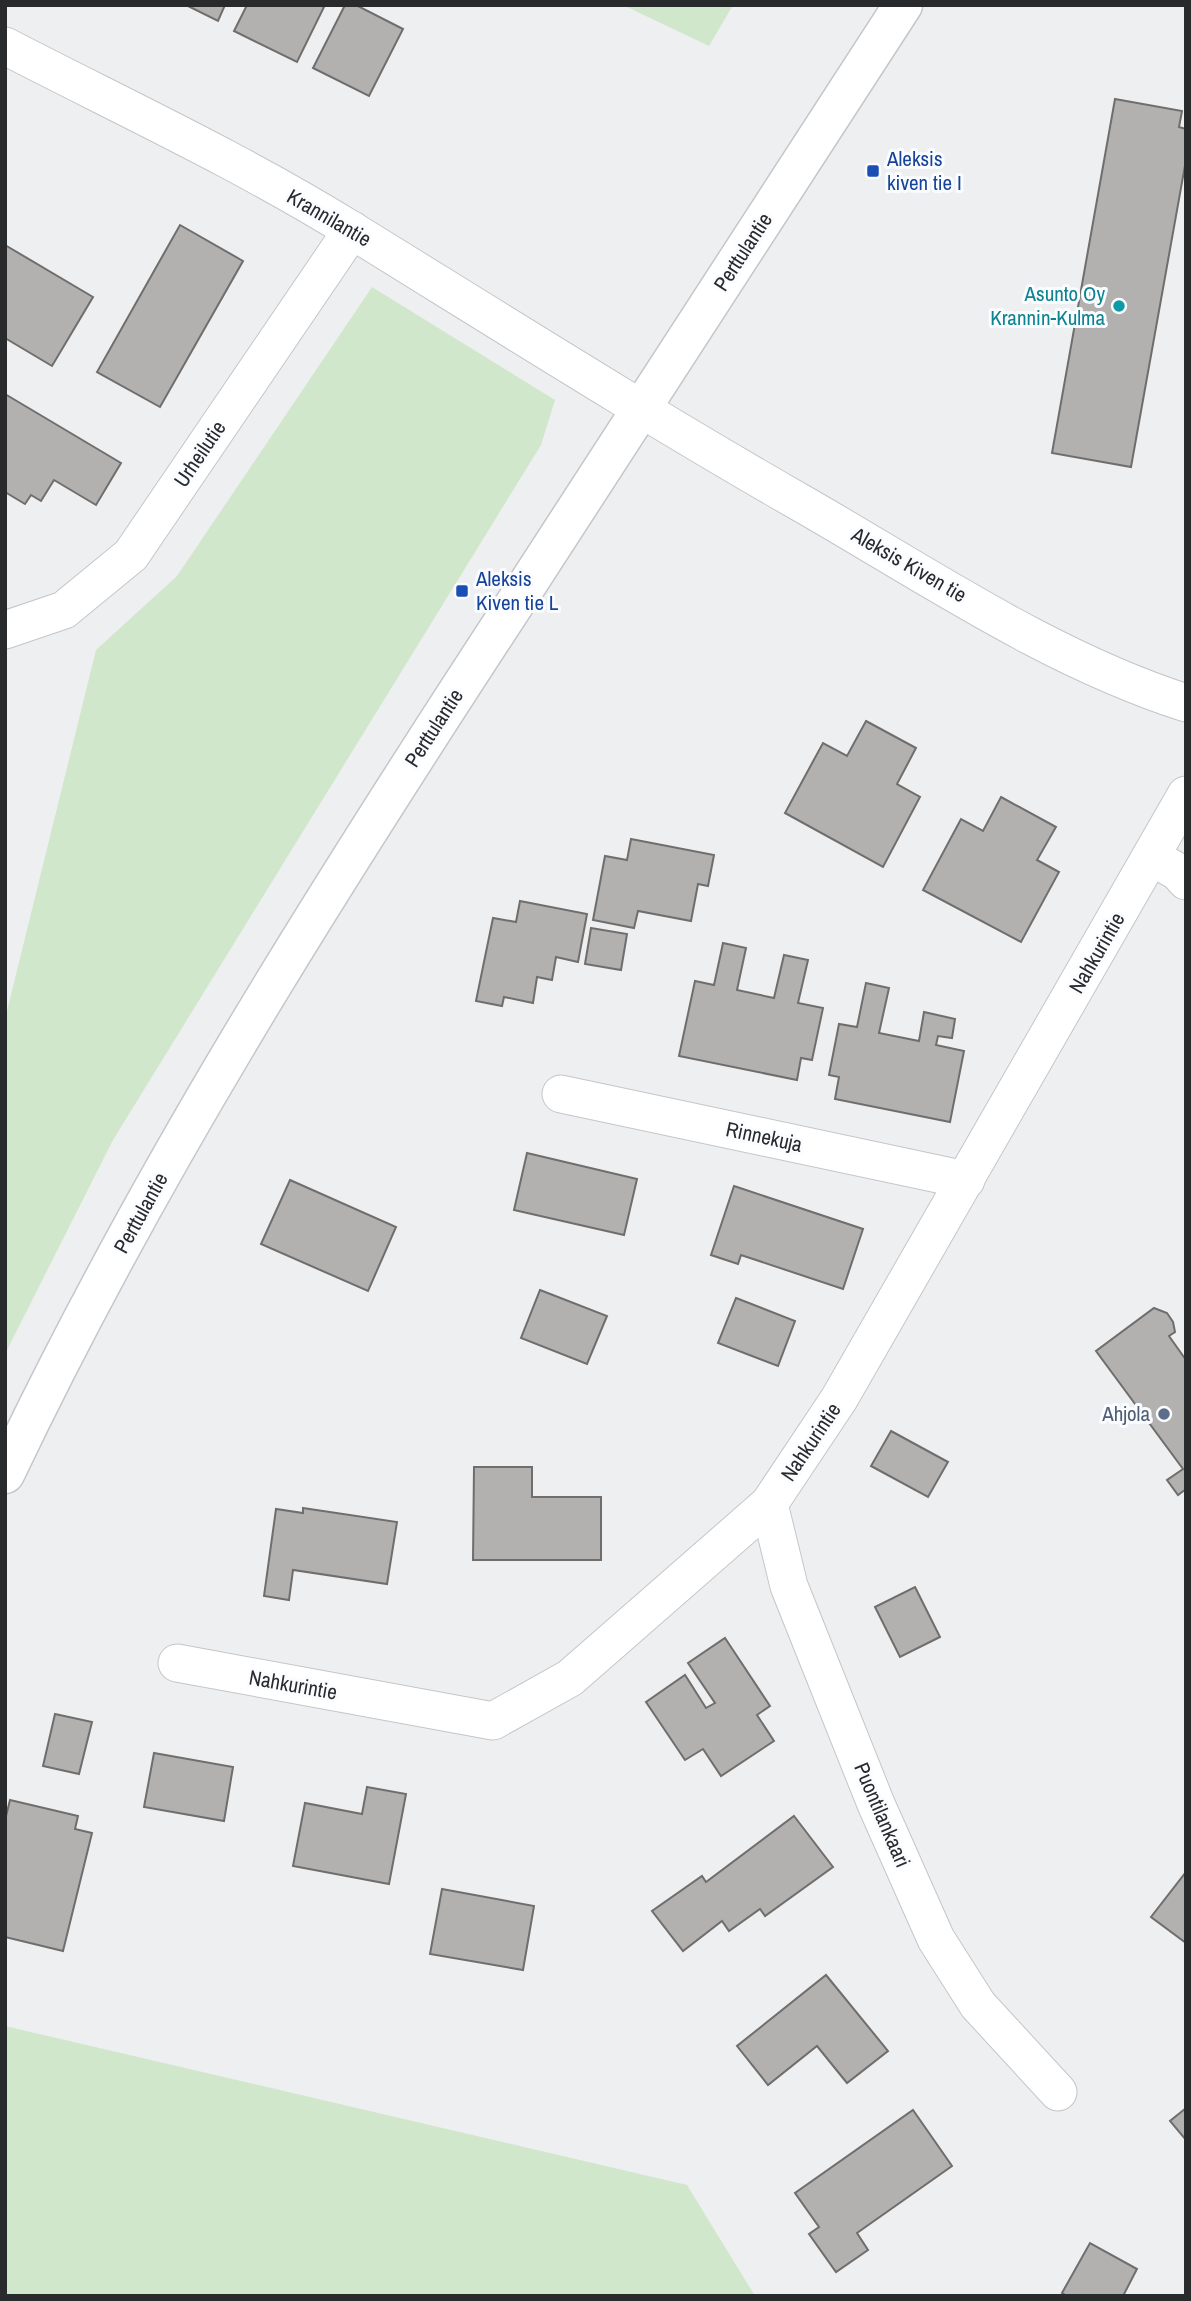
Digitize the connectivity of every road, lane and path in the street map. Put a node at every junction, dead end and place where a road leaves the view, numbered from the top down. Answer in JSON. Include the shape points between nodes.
{"nodes":[{"id":1,"x":903,"y":5,"type":"edge"},
{"id":2,"x":5,"y":46,"type":"edge"},
{"id":3,"x":352,"y":230,"type":"junction"},
{"id":4,"x":641,"y":410,"type":"junction"},
{"id":5,"x":5,"y":629,"type":"edge"},
{"id":6,"x":1186,"y":703,"type":"edge"},
{"id":7,"x":1186,"y":795,"type":"edge"},
{"id":8,"x":1152,"y":857,"type":"junction"},
{"id":9,"x":1186,"y":880,"type":"edge"},
{"id":10,"x":561,"y":1094,"type":"dead end"},
{"id":11,"x":967,"y":1180,"type":"junction"},
{"id":12,"x":5,"y":1474,"type":"edge"},
{"id":13,"x":769,"y":1504,"type":"junction"},
{"id":14,"x":177,"y":1664,"type":"dead end"},
{"id":15,"x":1058,"y":2092,"type":"dead end"}],
"edges":[{"from":1,"to":4,"type":"street","name":"Perttulantie"},
{"from":2,"to":3,"type":"street","name":"Krannilantie"},
{"from":3,"to":4,"type":"street","name":"Krannilantie"},
{"from":3,"to":5,"type":"street","name":"Urheilutie","via":[[131,555],[64,610]]},
{"from":4,"to":6,"type":"street","name":"Aleksis Kiven tie","via":[[1057,650],[1144,690]]},
{"from":4,"to":12,"type":"street","name":"Perttulantie","via":[[386,802],[214,1079],[48,1384]]},
{"from":7,"to":8,"type":"street","name":"Nahkurintie"},
{"from":8,"to":9,"type":"street"},
{"from":8,"to":11,"type":"street","name":"Nahkurintie"},
{"from":10,"to":11,"type":"street","name":"Rinnekuja"},
{"from":11,"to":13,"type":"street","name":"Nahkurintie","via":[[839,1399]]},
{"from":13,"to":14,"type":"street","name":"Nahkurintie","via":[[570,1678],[493,1721]]},
{"from":13,"to":15,"type":"street","name":"Puontilankaari","via":[[789,1586],[936,1939],[978,2005]]}]}
